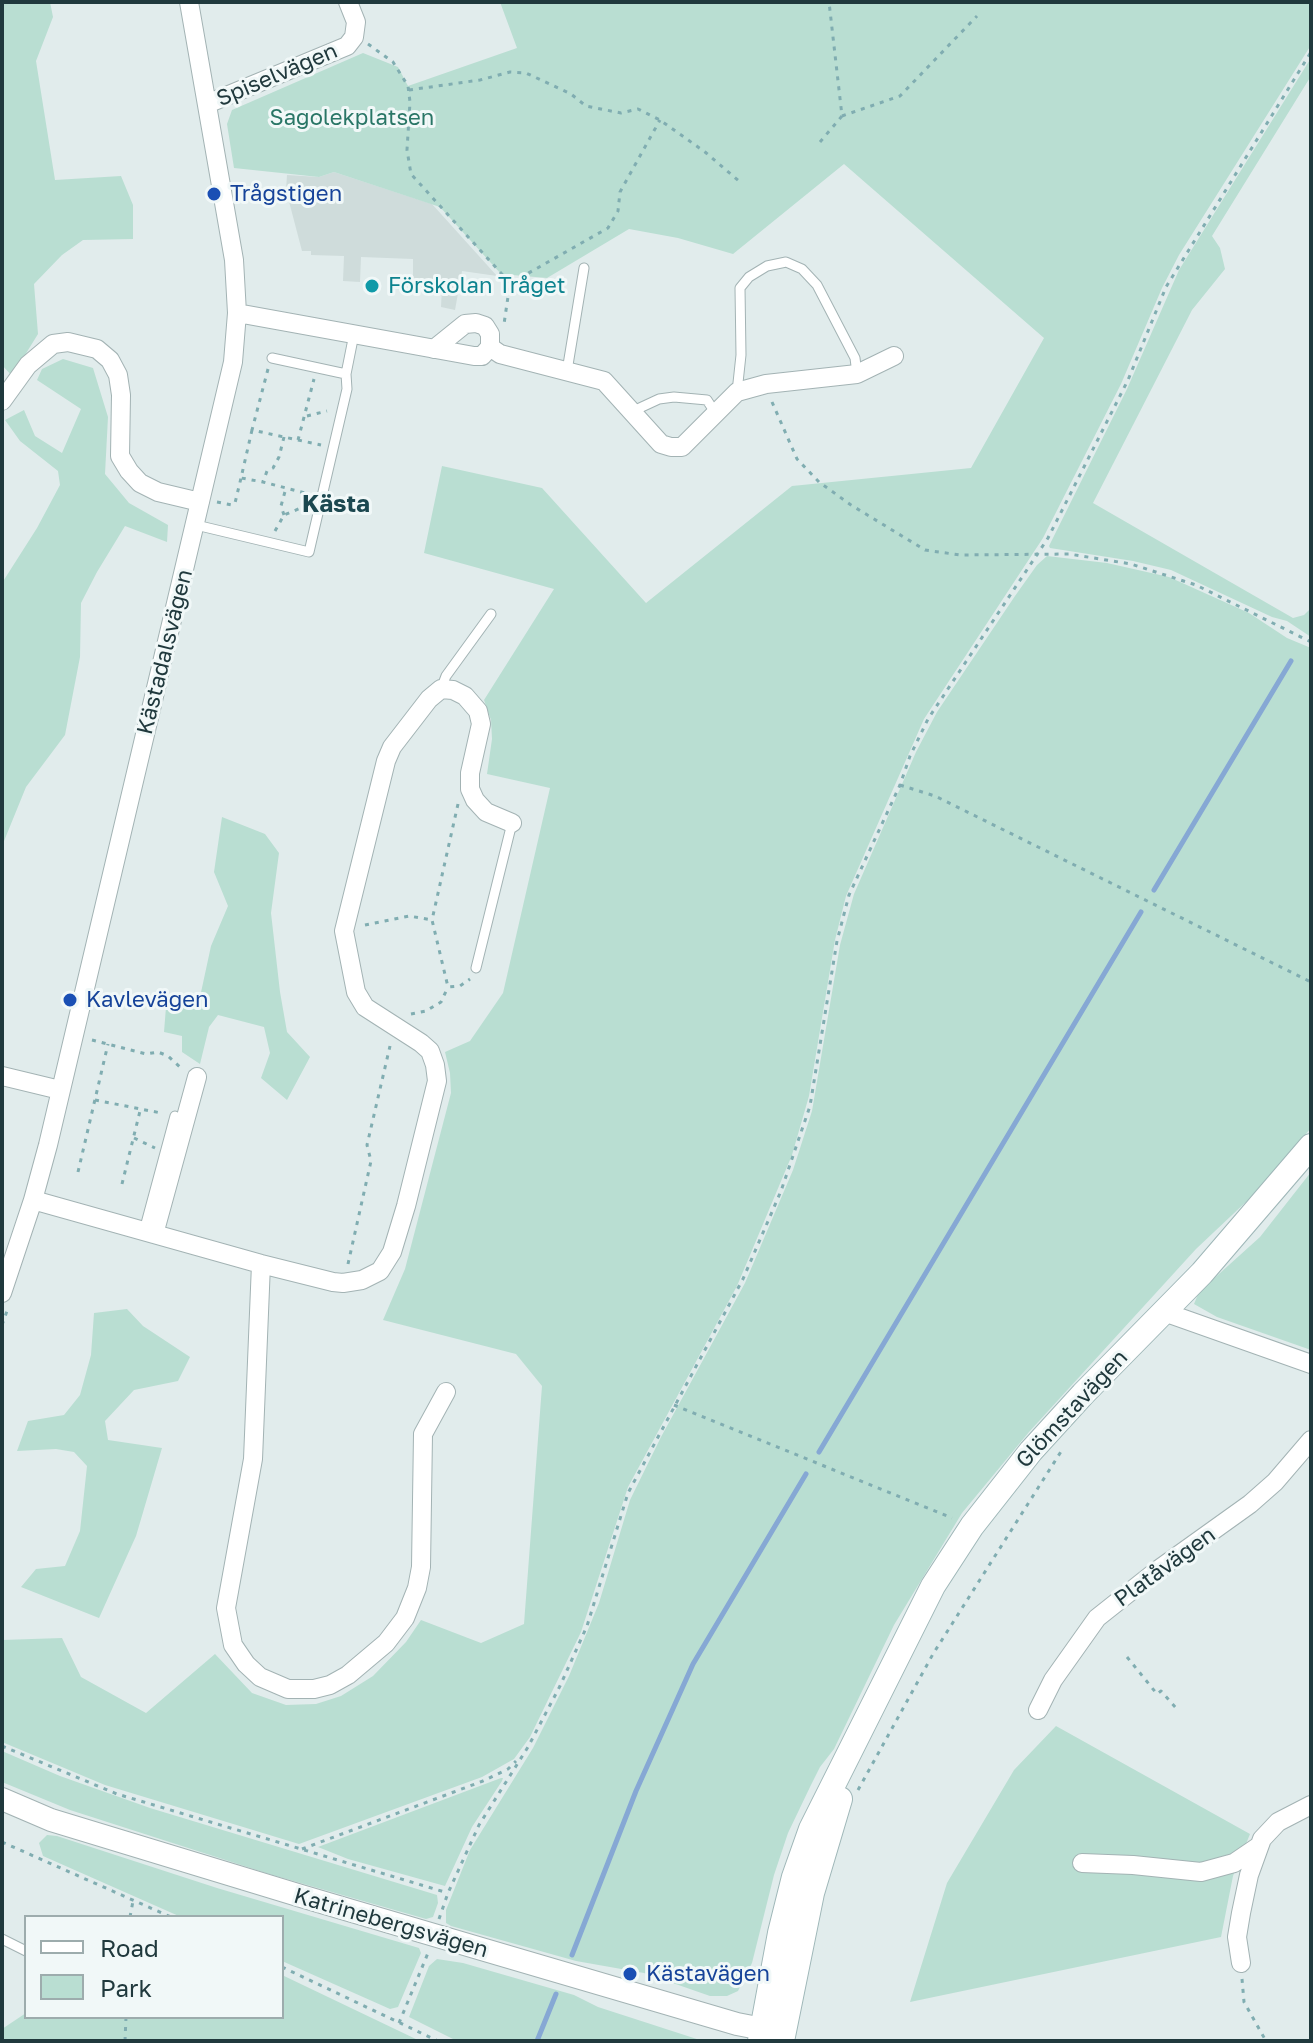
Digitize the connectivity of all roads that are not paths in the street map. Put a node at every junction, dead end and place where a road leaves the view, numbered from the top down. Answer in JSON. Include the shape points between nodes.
{"nodes":[{"id":1,"x":189,"y":2,"type":"edge"},
{"id":2,"x":348,"y":2,"type":"edge"},
{"id":3,"x":207,"y":104,"type":"junction"},
{"id":4,"x":584,"y":268,"type":"dead end"},
{"id":5,"x":237,"y":313,"type":"junction"},
{"id":6,"x":354,"y":334,"type":"junction"},
{"id":7,"x":434,"y":349,"type":"junction"},
{"id":8,"x":495,"y":351,"type":"junction"},
{"id":9,"x":894,"y":356,"type":"dead end"},
{"id":10,"x":272,"y":358,"type":"road end"},
{"id":11,"x":567,"y":371,"type":"junction"},
{"id":12,"x":346,"y":374,"type":"junction"},
{"id":13,"x":857,"y":374,"type":"junction"},
{"id":14,"x":737,"y":392,"type":"junction"},
{"id":15,"x":2,"y":401,"type":"edge"},
{"id":16,"x":631,"y":412,"type":"junction"},
{"id":17,"x":716,"y":414,"type":"junction"},
{"id":18,"x":200,"y":502,"type":"junction"},
{"id":19,"x":196,"y":525,"type":"junction"},
{"id":20,"x":491,"y":614,"type":"dead end"},
{"id":21,"x":441,"y":689,"type":"junction"},
{"id":22,"x":512,"y":823,"type":"joint"},
{"id":23,"x":476,"y":968,"type":"road end"},
{"id":24,"x":190,"y":1073,"type":"road end"},
{"id":25,"x":2,"y":1076,"type":"edge"},
{"id":26,"x":60,"y":1090,"type":"junction"},
{"id":27,"x":175,"y":1116,"type":"road end"},
{"id":28,"x":1311,"y":1146,"type":"edge"},
{"id":29,"x":33,"y":1200,"type":"junction"},
{"id":30,"x":149,"y":1232,"type":"junction"},
{"id":31,"x":261,"y":1264,"type":"junction"},
{"id":32,"x":2,"y":1293,"type":"edge"},
{"id":33,"x":1164,"y":1312,"type":"junction"},
{"id":34,"x":1311,"y":1364,"type":"edge"},
{"id":35,"x":446,"y":1392,"type":"dead end"},
{"id":36,"x":1311,"y":1440,"type":"edge"},
{"id":37,"x":1038,"y":1710,"type":"dead end"},
{"id":38,"x":2,"y":1799,"type":"edge"},
{"id":39,"x":1311,"y":1805,"type":"edge"},
{"id":40,"x":1259,"y":1846,"type":"junction"},
{"id":41,"x":1082,"y":1863,"type":"dead end"},
{"id":42,"x":2,"y":1939,"type":"edge"},
{"id":43,"x":24,"y":1950,"type":"edge"},
{"id":44,"x":1241,"y":1963,"type":"road end"},
{"id":45,"x":772,"y":2036,"type":"edge"}],
"edges":[{"from":1,"to":3,"type":"street","name":"Kästadalsvägen"},
{"from":2,"to":3,"type":"street","name":"Spiselvägen","via":[[356,22],[354,37],[342,48]]},
{"from":3,"to":5,"type":"street","name":"Kästadalsvägen","via":[[234,260]]},
{"from":4,"to":11,"type":"lane"},
{"from":5,"to":6,"type":"street"},
{"from":5,"to":18,"type":"street","name":"Kästadalsvägen","via":[[233,362]]},
{"from":6,"to":7,"type":"street"},
{"from":6,"to":12,"type":"lane"},
{"from":7,"to":8,"type":"street","via":[[474,356]]},
{"from":7,"to":8,"type":"street","via":[[465,324],[476,323],[485,326]]},
{"from":8,"to":11,"type":"street"},
{"from":9,"to":13,"type":"street"},
{"from":10,"to":12,"type":"lane"},
{"from":11,"to":16,"type":"street","via":[[604,381]]},
{"from":12,"to":19,"type":"lane","via":[[347,389],[309,552]]},
{"from":13,"to":14,"type":"street"},
{"from":13,"to":14,"type":"lane","via":[[855,358],[817,285],[786,262],[767,266],[740,288]]},
{"from":14,"to":17,"type":"street"},
{"from":15,"to":18,"type":"street","via":[[28,365],[53,344],[97,349],[118,375],[120,456],[129,471],[158,492]]},
{"from":16,"to":17,"type":"lane","via":[[674,397],[707,400]]},
{"from":16,"to":17,"type":"street","via":[[661,444],[671,447],[682,447]]},
{"from":18,"to":19,"type":"street","name":"Kästadalsvägen"},
{"from":19,"to":26,"type":"street","name":"Kästadalsvägen"},
{"from":20,"to":21,"type":"lane"},
{"from":21,"to":22,"type":"street","via":[[473,702],[481,724],[471,791],[486,812]]},
{"from":21,"to":31,"type":"street","via":[[386,761],[344,931],[356,992],[365,1007],[430,1051],[435,1065],[437,1081],[392,1252],[380,1271],[343,1283]]},
{"from":22,"to":23,"type":"lane"},
{"from":24,"to":30,"type":"street"},
{"from":25,"to":26,"type":"street"},
{"from":26,"to":29,"type":"street","name":"Kästadalsvägen"},
{"from":27,"to":30,"type":"lane"},
{"from":28,"to":33,"type":"main road","name":"Glömstavägen"},
{"from":29,"to":30,"type":"street"},
{"from":29,"to":32,"type":"street","name":"Kästadalsvägen"},
{"from":30,"to":31,"type":"street"},
{"from":31,"to":35,"type":"street","via":[[253,1459],[226,1608],[233,1645],[260,1677],[288,1689],[330,1685],[386,1643],[405,1618],[421,1567],[423,1434]]},
{"from":33,"to":34,"type":"street"},
{"from":33,"to":45,"type":"main road","name":"Glömstavägen","via":[[1053,1427],[972,1526],[933,1586],[874,1702],[832,1823]]},
{"from":36,"to":37,"type":"street","name":"Platåvägen","via":[[1250,1504],[1097,1618]]},
{"from":38,"to":45,"type":"street","name":"Katrinebergsvägen","via":[[51,1820]]},
{"from":39,"to":40,"type":"street","via":[[1278,1822]]},
{"from":40,"to":41,"type":"street","via":[[1234,1863],[1201,1872]]},
{"from":40,"to":44,"type":"street","via":[[1237,1931]]},
{"from":42,"to":43,"type":"lane"}]}
